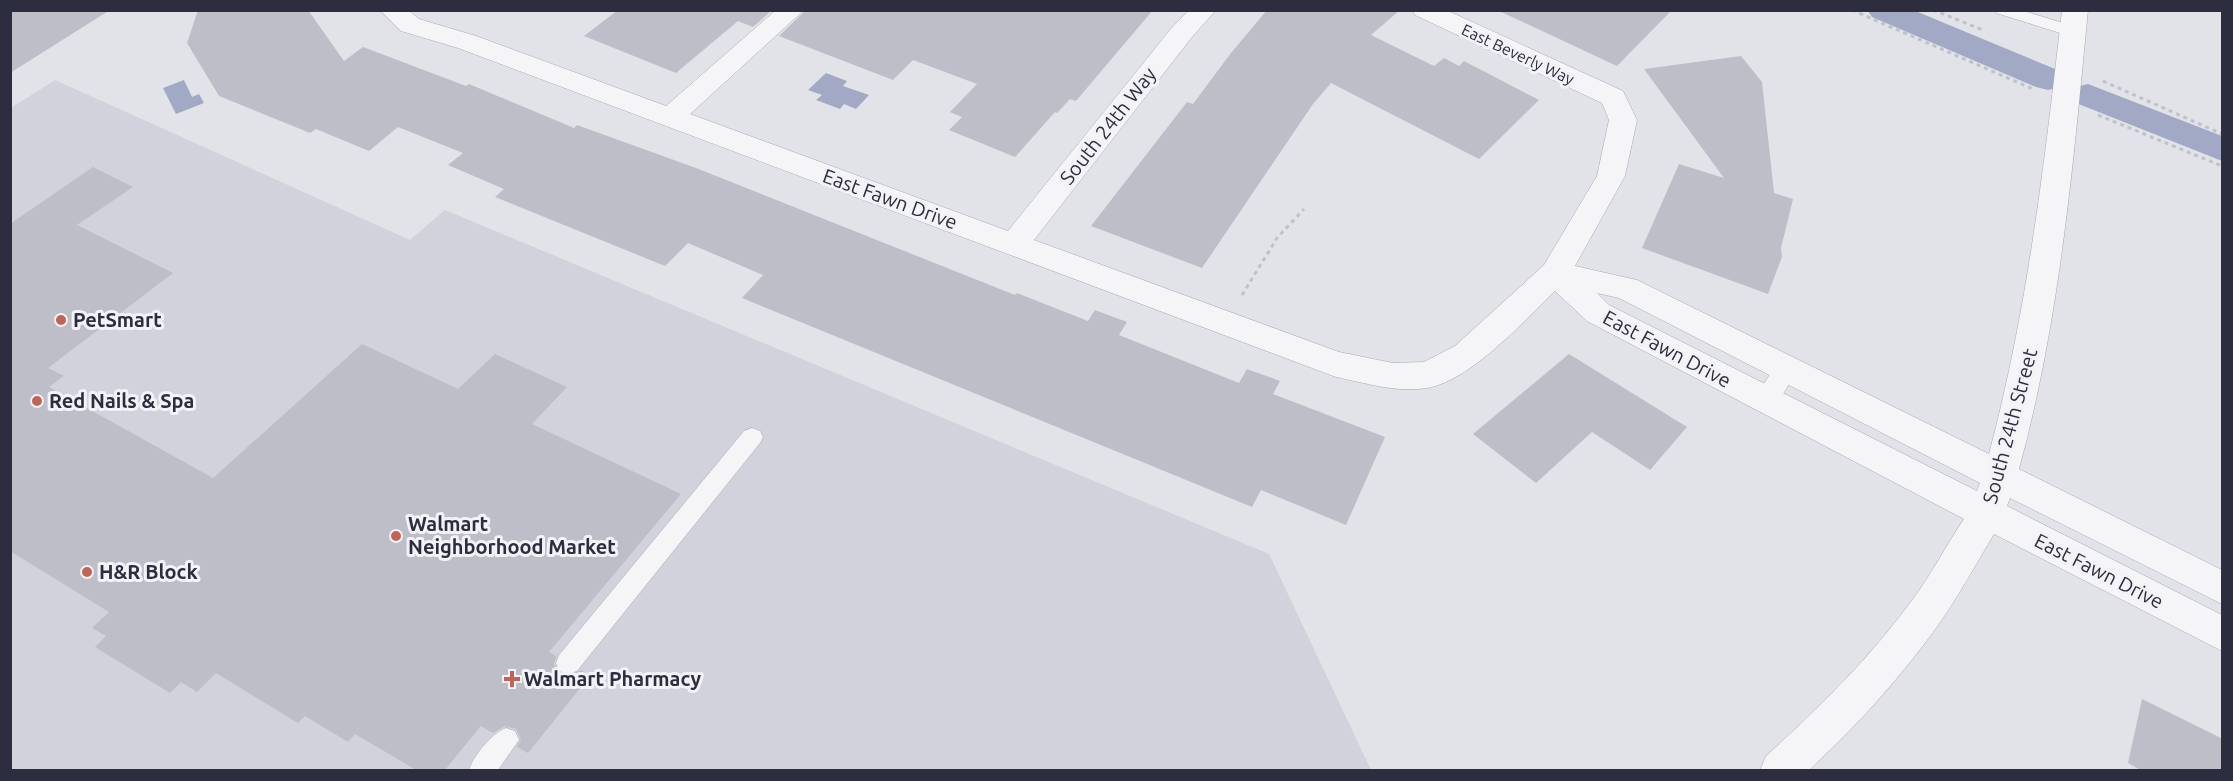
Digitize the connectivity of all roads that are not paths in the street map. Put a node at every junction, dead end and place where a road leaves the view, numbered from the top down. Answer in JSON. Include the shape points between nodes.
{"nodes":[{"id":1,"x":392,"y":10,"type":"edge"},
{"id":2,"x":792,"y":10,"type":"edge"},
{"id":3,"x":1204,"y":10,"type":"edge"},
{"id":4,"x":1424,"y":10,"type":"edge"},
{"id":5,"x":2002,"y":10,"type":"edge"},
{"id":6,"x":2074,"y":21,"type":"edge"},
{"id":7,"x":1613,"y":97,"type":"joint"},
{"id":8,"x":670,"y":117,"type":"junction"},
{"id":9,"x":1014,"y":244,"type":"junction"},
{"id":10,"x":1555,"y":273,"type":"junction"},
{"id":11,"x":1787,"y":368,"type":"junction"},
{"id":12,"x":1766,"y":400,"type":"junction"},
{"id":13,"x":752,"y":438,"type":"dead end"},
{"id":14,"x":1999,"y":476,"type":"junction"},
{"id":15,"x":1986,"y":514,"type":"junction"},
{"id":16,"x":2223,"y":588,"type":"edge"},
{"id":17,"x":2223,"y":634,"type":"edge"},
{"id":18,"x":568,"y":663,"type":"dead end"},
{"id":19,"x":506,"y":740,"type":"dead end"},
{"id":20,"x":482,"y":771,"type":"edge"},
{"id":21,"x":1780,"y":771,"type":"edge"}],
"edges":[{"from":1,"to":8,"type":"street","name":"East Fawn Drive","via":[[410,25]]},
{"from":2,"to":8,"type":"street"},
{"from":3,"to":9,"type":"street","name":"South 24th Way","via":[[1183,31]]},
{"from":4,"to":7,"type":"street","name":"East Beverly Way"},
{"from":5,"to":6,"type":"lane"},
{"from":6,"to":14,"type":"street","name":"South 24th Street","via":[[2053,211],[2032,345]]},
{"from":7,"to":10,"type":"street","name":"East Fawn Drive","via":[[1623,120],[1611,176]]},
{"from":8,"to":9,"type":"street","name":"East Fawn Drive"},
{"from":9,"to":10,"type":"street","name":"East Fawn Drive","via":[[1336,364],[1394,376],[1428,375],[1466,355]]},
{"from":10,"to":11,"type":"street","name":"East Fawn Drive","via":[[1626,288]]},
{"from":10,"to":12,"type":"street","name":"East Fawn Drive","via":[[1598,313]]},
{"from":11,"to":12,"type":"lane"},
{"from":11,"to":14,"type":"street","name":"East Fawn Drive"},
{"from":12,"to":15,"type":"street","name":"East Fawn Drive"},
{"from":13,"to":18,"type":"lane"},
{"from":14,"to":15,"type":"street","name":"South 24th Street"},
{"from":14,"to":16,"type":"street","name":"East Fawn Drive"},
{"from":15,"to":17,"type":"street","name":"East Fawn Drive"},
{"from":15,"to":21,"type":"street","name":"South 24th Street","via":[[1904,640],[1855,698]]},
{"from":19,"to":20,"type":"lane"}]}
